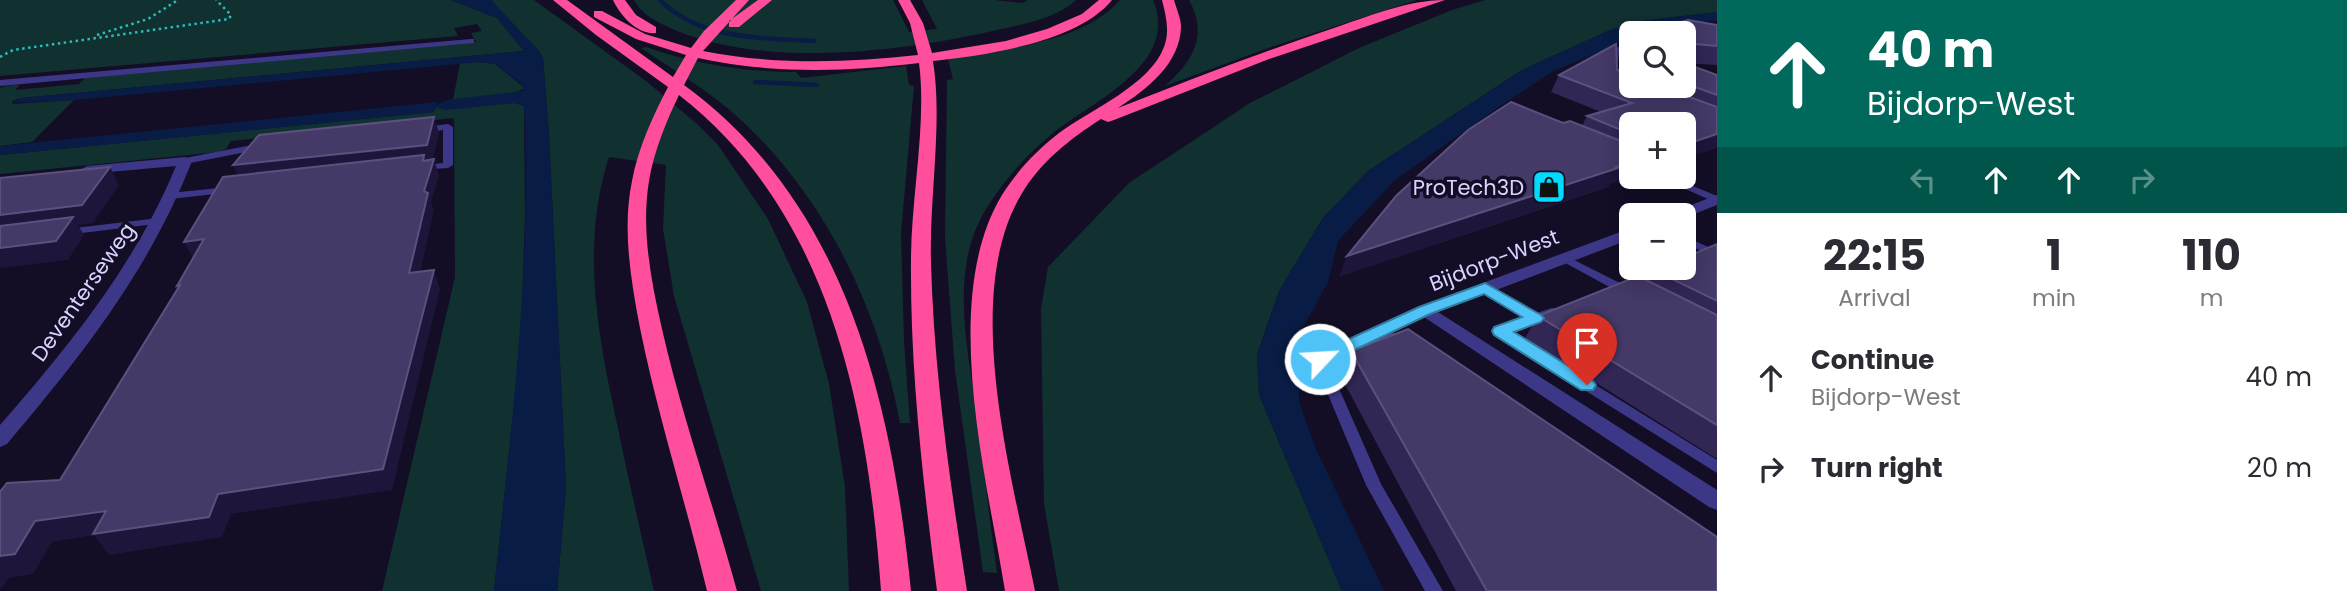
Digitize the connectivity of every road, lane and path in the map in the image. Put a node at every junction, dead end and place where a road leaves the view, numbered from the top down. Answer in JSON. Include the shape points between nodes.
{"nodes":[{"id":1,"x":178,"y":0,"type":"edge"},
{"id":2,"x":216,"y":0,"type":"edge"},
{"id":3,"x":559,"y":0,"type":"edge"},
{"id":4,"x":575,"y":0,"type":"edge"},
{"id":5,"x":620,"y":0,"type":"edge"},
{"id":6,"x":743,"y":0,"type":"edge"},
{"id":7,"x":766,"y":0,"type":"edge"},
{"id":8,"x":904,"y":0,"type":"edge"},
{"id":9,"x":1091,"y":0,"type":"edge"},
{"id":10,"x":1106,"y":0,"type":"edge"},
{"id":11,"x":1168,"y":0,"type":"edge"},
{"id":12,"x":1439,"y":0,"type":"edge"},
{"id":13,"x":73,"y":41,"type":"junction"},
{"id":14,"x":471,"y":41,"type":"dead end"},
{"id":15,"x":1619,"y":50,"type":"edge"},
{"id":16,"x":0,"y":57,"type":"edge"},
{"id":17,"x":1613,"y":72,"type":"edge"},
{"id":18,"x":682,"y":79,"type":"junction"},
{"id":19,"x":0,"y":83,"type":"edge"},
{"id":20,"x":1075,"y":128,"type":"junction"},
{"id":21,"x":407,"y":131,"type":"edge"},
{"id":22,"x":269,"y":146,"type":"edge"},
{"id":23,"x":185,"y":161,"type":"junction"},
{"id":24,"x":406,"y":170,"type":"edge"},
{"id":25,"x":67,"y":172,"type":"edge"},
{"id":26,"x":239,"y":189,"type":"edge"},
{"id":27,"x":1691,"y":189,"type":"edge"},
{"id":28,"x":170,"y":196,"type":"junction"},
{"id":29,"x":1717,"y":200,"type":"edge"},
{"id":30,"x":1696,"y":208,"type":"edge"},
{"id":31,"x":159,"y":222,"type":"junction"},
{"id":32,"x":53,"y":234,"type":"edge"},
{"id":33,"x":1619,"y":237,"type":"edge"},
{"id":34,"x":1696,"y":244,"type":"edge"},
{"id":35,"x":1714,"y":251,"type":"edge"},
{"id":36,"x":1564,"y":258,"type":"junction"},
{"id":37,"x":1485,"y":288,"type":"junction"},
{"id":38,"x":1620,"y":288,"type":"junction"},
{"id":39,"x":1596,"y":296,"type":"edge"},
{"id":40,"x":1644,"y":301,"type":"edge"},
{"id":41,"x":1572,"y":305,"type":"edge"},
{"id":42,"x":1424,"y":310,"type":"junction"},
{"id":43,"x":1536,"y":318,"type":"junction"},
{"id":44,"x":1381,"y":331,"type":"junction"},
{"id":45,"x":1415,"y":354,"type":"edge"},
{"id":46,"x":0,"y":439,"type":"edge"},
{"id":47,"x":1717,"y":467,"type":"edge"},
{"id":48,"x":1717,"y":502,"type":"edge"},
{"id":49,"x":722,"y":591,"type":"edge"},
{"id":50,"x":896,"y":591,"type":"edge"},
{"id":51,"x":952,"y":591,"type":"edge"},
{"id":52,"x":1020,"y":591,"type":"edge"},
{"id":53,"x":1434,"y":591,"type":"edge"}],
"edges":[{"from":1,"to":13,"type":"path","via":[[141,21]]},
{"from":2,"to":13,"type":"path","via":[[231,15],[229,19]]},
{"from":3,"to":50,"type":"highway","via":[[701,104],[770,176],[799,221],[842,315],[869,404],[888,498]]},
{"from":4,"to":10,"type":"highway","via":[[631,33],[673,48],[720,59],[802,65],[922,58],[1006,44],[1069,26]]},
{"from":5,"to":9,"type":"highway","via":[[634,21],[682,42],[737,53],[802,58],[913,51],[987,39],[1059,20]]},
{"from":6,"to":18,"type":"highway","via":[[699,44]]},
{"from":7,"to":18,"type":"highway","via":[[723,34]]},
{"from":8,"to":51,"type":"highway","via":[[920,31],[928,78],[921,226],[923,327],[938,496]]},
{"from":11,"to":20,"type":"highway","via":[[1176,30],[1166,57],[1131,92]]},
{"from":12,"to":20,"type":"highway","via":[[1264,56]]},
{"from":13,"to":16,"type":"path","via":[[11,51]]},
{"from":14,"to":19,"type":"lane"},
{"from":15,"to":17,"type":"lane"},
{"from":18,"to":49,"type":"highway","via":[[654,132],[640,180],[636,229],[658,362]]},
{"from":20,"to":52,"type":"highway","via":[[1043,157],[1007,202],[985,266],[984,365]]},
{"from":21,"to":24,"type":"lane","via":[[448,127],[448,165]]},
{"from":22,"to":23,"type":"lane"},
{"from":23,"to":25,"type":"street"},
{"from":23,"to":28,"type":"street","name":"Deventerseweg"},
{"from":26,"to":28,"type":"lane"},
{"from":27,"to":29,"type":"lane"},
{"from":28,"to":31,"type":"street","name":"Deventerseweg"},
{"from":29,"to":30,"type":"street"},
{"from":31,"to":32,"type":"lane"},
{"from":31,"to":46,"type":"street","name":"Deventerseweg","via":[[108,303]]},
{"from":33,"to":36,"type":"street","name":"Bijdorp-West"},
{"from":34,"to":35,"type":"lane"},
{"from":36,"to":37,"type":"street","name":"Bijdorp-West"},
{"from":36,"to":38,"type":"lane"},
{"from":37,"to":42,"type":"street","name":"Bijdorp-West"},
{"from":37,"to":43,"type":"lane"},
{"from":38,"to":39,"type":"lane"},
{"from":38,"to":40,"type":"lane"},
{"from":41,"to":43,"type":"lane"},
{"from":42,"to":44,"type":"lane"},
{"from":42,"to":48,"type":"street","name":"Bijdorp-West"},
{"from":43,"to":47,"type":"lane","via":[[1500,331]]},
{"from":44,"to":45,"type":"lane"},
{"from":44,"to":53,"type":"lane","via":[[1320,359],[1374,485]]}]}
